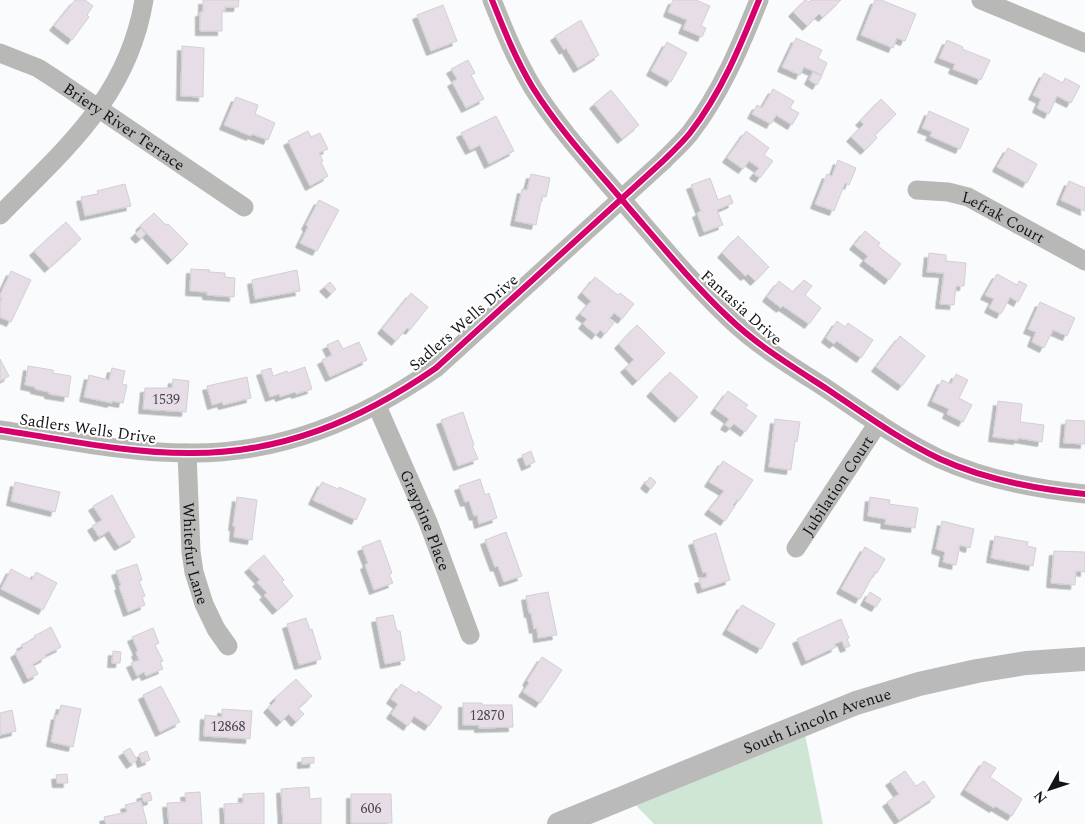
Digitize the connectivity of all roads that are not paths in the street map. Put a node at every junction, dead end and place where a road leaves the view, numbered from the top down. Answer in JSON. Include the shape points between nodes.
{"nodes":[{"id":1,"x":144,"y":0,"type":"edge"},
{"id":2,"x":492,"y":0,"type":"edge"},
{"id":3,"x":759,"y":0,"type":"edge"},
{"id":4,"x":981,"y":0,"type":"edge"},
{"id":5,"x":1085,"y":43,"type":"edge"},
{"id":6,"x":0,"y":53,"type":"edge"},
{"id":7,"x":99,"y":109,"type":"junction"},
{"id":8,"x":916,"y":190,"type":"dead end"},
{"id":9,"x":622,"y":199,"type":"junction"},
{"id":10,"x":244,"y":207,"type":"dead end"},
{"id":11,"x":0,"y":216,"type":"edge"},
{"id":12,"x":1085,"y":261,"type":"edge"},
{"id":13,"x":377,"y":406,"type":"junction"},
{"id":14,"x":878,"y":423,"type":"junction"},
{"id":15,"x":0,"y":430,"type":"edge"},
{"id":16,"x":187,"y":453,"type":"junction"},
{"id":17,"x":1085,"y":494,"type":"edge"},
{"id":18,"x":796,"y":548,"type":"dead end"},
{"id":19,"x":470,"y":635,"type":"dead end"},
{"id":20,"x":228,"y":646,"type":"dead end"},
{"id":21,"x":1085,"y":659,"type":"edge"},
{"id":22,"x":559,"y":824,"type":"edge"}],
"edges":[{"from":1,"to":7,"type":"street","via":[[132,47],[117,81]]},
{"from":2,"to":9,"type":"street","name":"Fantasia Drive","via":[[512,49],[533,88],[564,132]]},
{"from":3,"to":9,"type":"street","name":"Sadlers Wells Drive","via":[[732,66],[713,100],[689,134]]},
{"from":4,"to":5,"type":"street"},
{"from":6,"to":7,"type":"street","name":"Briery River Terrace","via":[[38,68]]},
{"from":7,"to":10,"type":"street","name":"Briery River Terrace"},
{"from":7,"to":11,"type":"street","via":[[80,135]]},
{"from":8,"to":12,"type":"street","name":"Lefrak Court","via":[[968,197]]},
{"from":9,"to":13,"type":"street","name":"Sadlers Wells Drive","via":[[436,368]]},
{"from":9,"to":14,"type":"street","name":"Fantasia Drive","via":[[690,279],[731,320],[772,353]]},
{"from":13,"to":16,"type":"street","name":"Sadlers Wells Drive","via":[[312,434],[271,445]]},
{"from":13,"to":19,"type":"street","name":"Graypine Place","via":[[428,522]]},
{"from":14,"to":17,"type":"street","name":"Fantasia Drive","via":[[942,460],[983,475],[1015,484]]},
{"from":14,"to":18,"type":"street","name":"Jubilation Court"},
{"from":15,"to":16,"type":"street","name":"Sadlers Wells Drive","via":[[130,450]]},
{"from":16,"to":20,"type":"street","name":"Whitefur Lane","via":[[194,572],[204,604]]},
{"from":21,"to":22,"type":"main road","name":"South Lincoln Avenue","via":[[1026,663],[977,671],[856,703]]}]}
